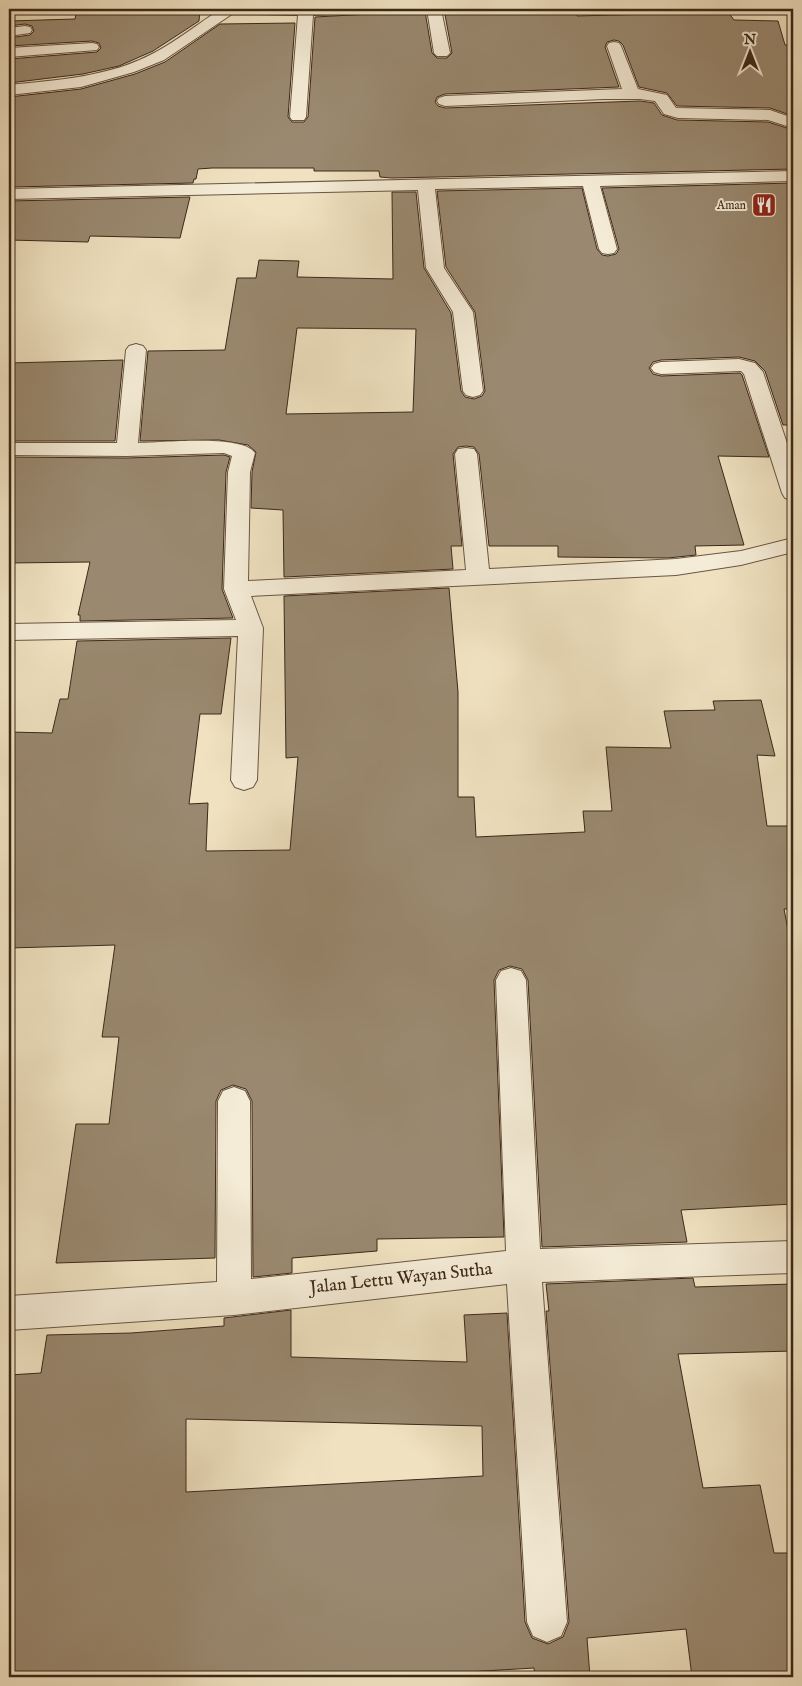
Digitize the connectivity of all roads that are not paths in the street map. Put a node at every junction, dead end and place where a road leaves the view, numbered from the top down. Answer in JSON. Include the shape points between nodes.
{"nodes":[{"id":1,"x":229,"y":9,"type":"edge"},
{"id":2,"x":374,"y":9,"type":"edge"},
{"id":3,"x":434,"y":9,"type":"edge"},
{"id":4,"x":306,"y":10,"type":"junction"},
{"id":5,"x":333,"y":10,"type":"edge"},
{"id":6,"x":26,"y":30,"type":"dead end"},
{"id":7,"x":9,"y":32,"type":"edge"},
{"id":8,"x":614,"y":46,"type":"dead end"},
{"id":9,"x":92,"y":47,"type":"dead end"},
{"id":10,"x":9,"y":53,"type":"edge"},
{"id":11,"x":442,"y":53,"type":"dead end"},
{"id":12,"x":9,"y":90,"type":"edge"},
{"id":13,"x":632,"y":94,"type":"junction"},
{"id":14,"x":445,"y":101,"type":"dead end"},
{"id":15,"x":298,"y":117,"type":"dead end"},
{"id":16,"x":793,"y":123,"type":"edge"},
{"id":17,"x":793,"y":176,"type":"edge"},
{"id":18,"x":590,"y":180,"type":"junction"},
{"id":19,"x":426,"y":184,"type":"junction"},
{"id":20,"x":14,"y":194,"type":"edge"},
{"id":21,"x":9,"y":208,"type":"edge"},
{"id":22,"x":608,"y":249,"type":"dead end"},
{"id":23,"x":136,"y":350,"type":"dead end"},
{"id":24,"x":661,"y":368,"type":"dead end"},
{"id":25,"x":472,"y":391,"type":"dead end"},
{"id":26,"x":9,"y":449,"type":"edge"},
{"id":27,"x":127,"y":450,"type":"junction"},
{"id":28,"x":466,"y":454,"type":"dead end"},
{"id":29,"x":793,"y":493,"type":"edge"},
{"id":30,"x":793,"y":545,"type":"edge"},
{"id":31,"x":478,"y":576,"type":"junction"},
{"id":32,"x":236,"y":589,"type":"junction"},
{"id":33,"x":251,"y":628,"type":"junction"},
{"id":34,"x":9,"y":632,"type":"edge"},
{"id":35,"x":244,"y":780,"type":"dead end"},
{"id":36,"x":511,"y":980,"type":"dead end"},
{"id":37,"x":234,"y":1101,"type":"dead end"},
{"id":38,"x":793,"y":1257,"type":"edge"},
{"id":39,"x":523,"y":1266,"type":"junction"},
{"id":40,"x":234,"y":1298,"type":"junction"},
{"id":41,"x":9,"y":1313,"type":"edge"},
{"id":42,"x":547,"y":1622,"type":"dead end"}],
"edges":[{"from":1,"to":4,"type":"street"},
{"from":1,"to":12,"type":"street","via":[[159,57],[129,70],[81,82]]},
{"from":2,"to":5,"type":"street"},
{"from":3,"to":11,"type":"street"},
{"from":4,"to":5,"type":"street"},
{"from":4,"to":15,"type":"street"},
{"from":6,"to":7,"type":"street"},
{"from":8,"to":13,"type":"street"},
{"from":9,"to":10,"type":"street"},
{"from":13,"to":14,"type":"street"},
{"from":13,"to":16,"type":"street","via":[[661,98],[674,113],[770,115]]},
{"from":17,"to":18,"type":"street"},
{"from":18,"to":19,"type":"street"},
{"from":18,"to":22,"type":"street"},
{"from":19,"to":20,"type":"street"},
{"from":19,"to":25,"type":"street","via":[[435,268],[463,312]]},
{"from":20,"to":21,"type":"street"},
{"from":23,"to":27,"type":"street"},
{"from":24,"to":29,"type":"street","via":[[748,367],[753,372]]},
{"from":26,"to":27,"type":"street"},
{"from":27,"to":32,"type":"street","via":[[225,447],[244,453],[239,472]]},
{"from":28,"to":31,"type":"street"},
{"from":30,"to":31,"type":"street","via":[[741,558],[676,567]]},
{"from":31,"to":32,"type":"street"},
{"from":32,"to":33,"type":"street"},
{"from":33,"to":34,"type":"street"},
{"from":33,"to":35,"type":"street"},
{"from":36,"to":39,"type":"street"},
{"from":37,"to":40,"type":"street"},
{"from":38,"to":39,"type":"street","name":"Jalan Lettu Wayan Sutha"},
{"from":39,"to":40,"type":"street","name":"Jalan Lettu Wayan Sutha"},
{"from":39,"to":42,"type":"street"},
{"from":40,"to":41,"type":"street","name":"Jalan Lettu Wayan Sutha"}]}
